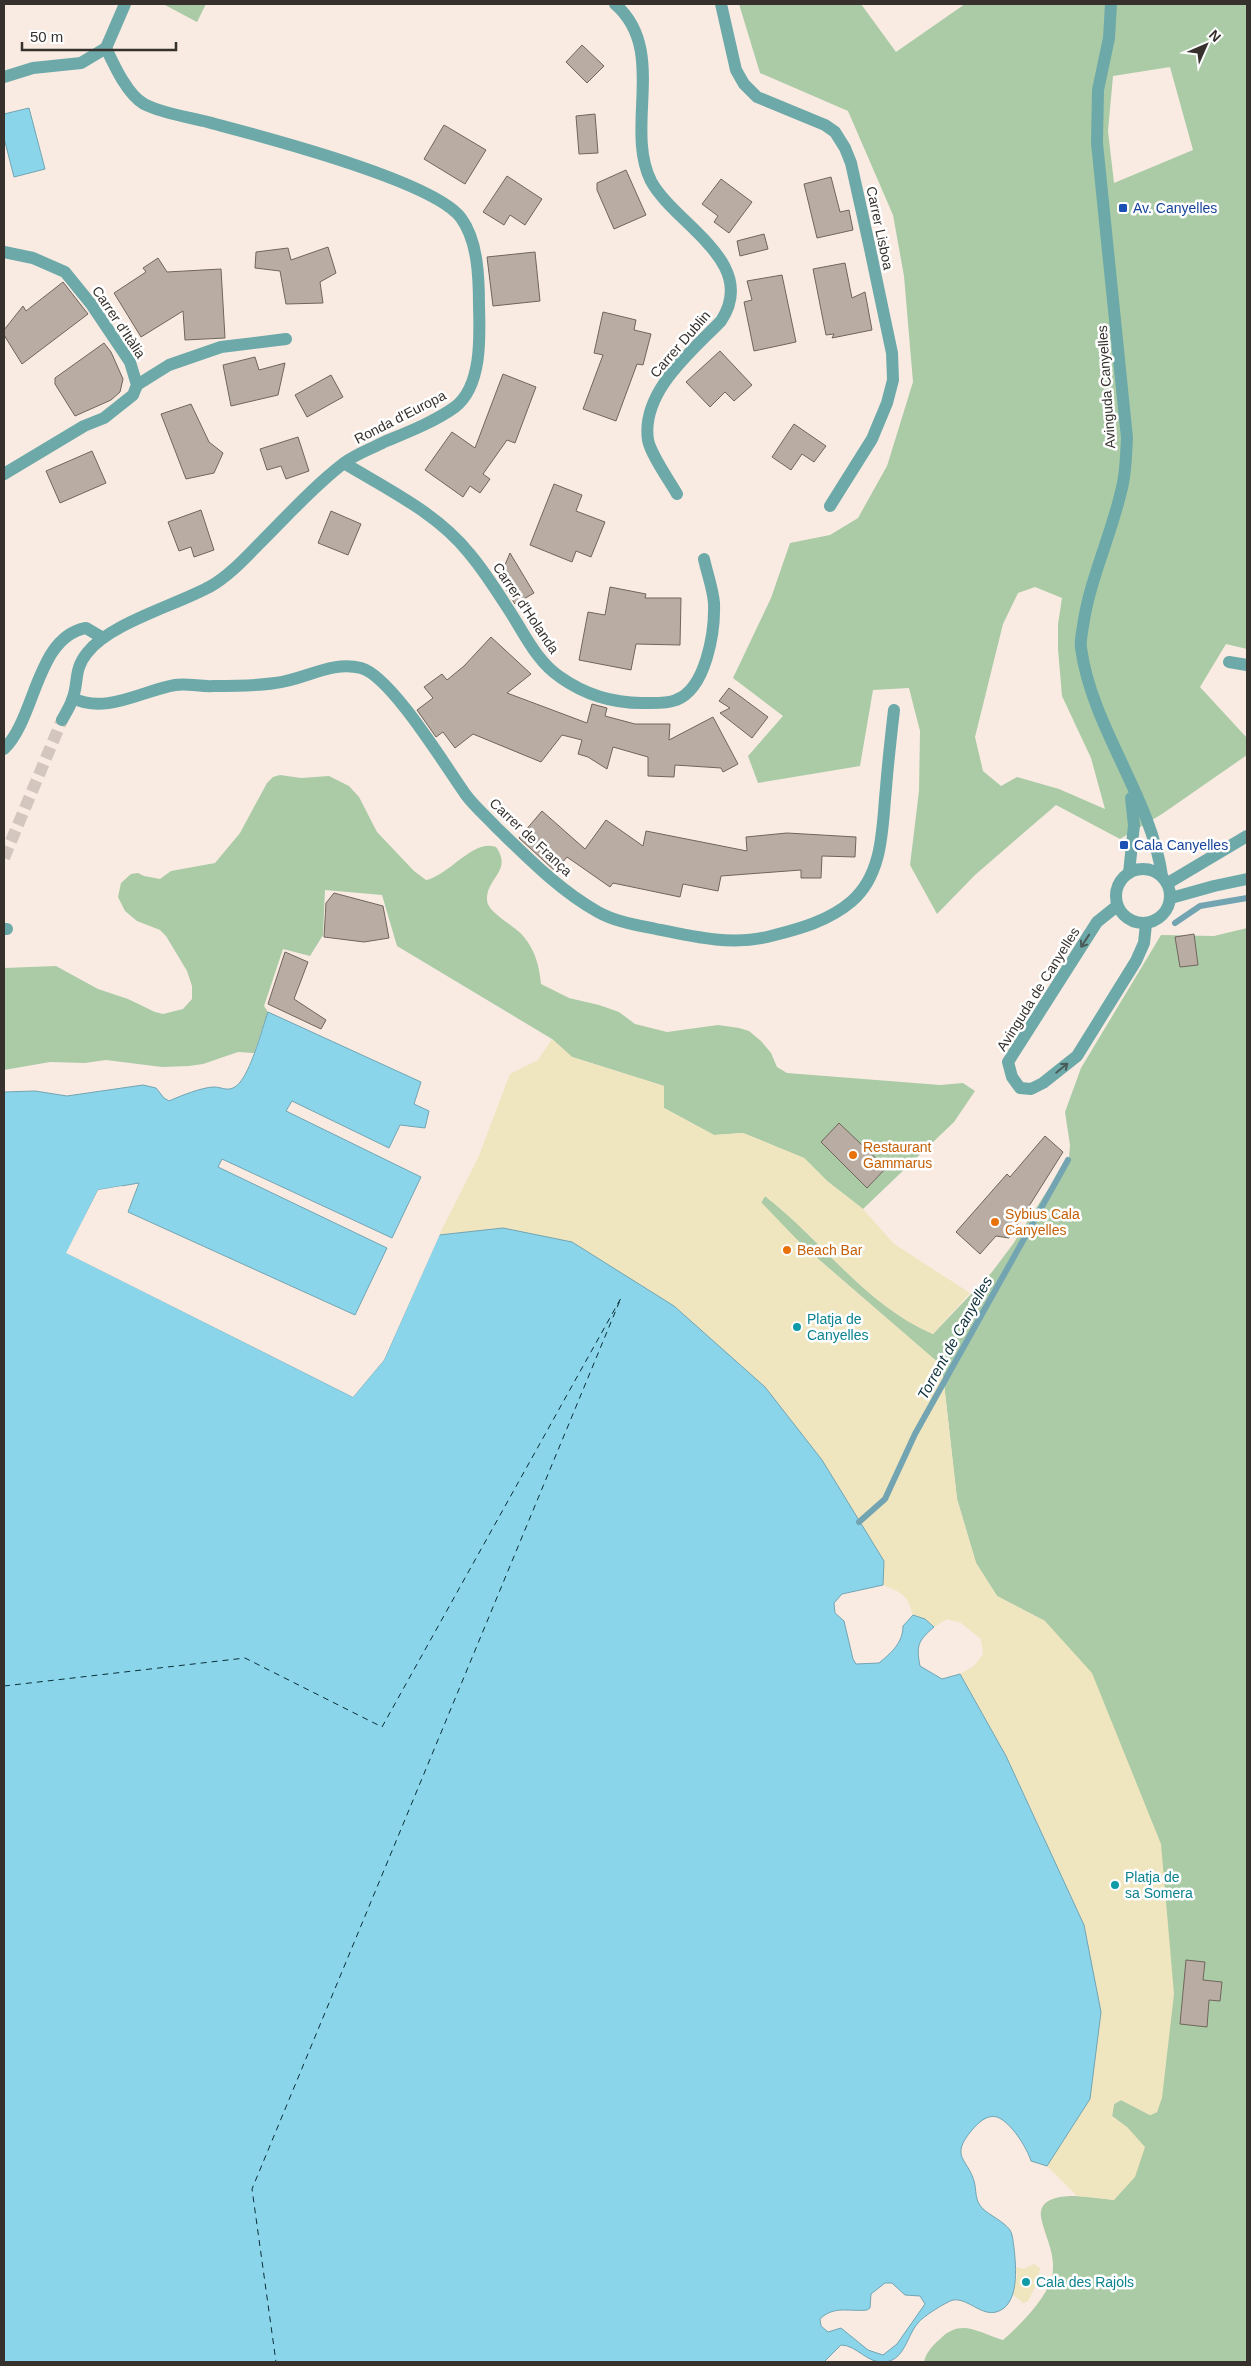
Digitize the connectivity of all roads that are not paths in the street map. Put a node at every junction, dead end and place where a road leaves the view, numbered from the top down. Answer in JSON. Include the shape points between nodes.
{"nodes":[{"id":1,"x":125,"y":4,"type":"edge"},
{"id":2,"x":615,"y":4,"type":"edge"},
{"id":3,"x":721,"y":4,"type":"edge"},
{"id":4,"x":1111,"y":4,"type":"edge"},
{"id":5,"x":106,"y":48,"type":"junction"},
{"id":6,"x":4,"y":77,"type":"edge"},
{"id":7,"x":4,"y":252,"type":"edge"},
{"id":8,"x":286,"y":339,"type":"dead end"},
{"id":9,"x":137,"y":384,"type":"junction"},
{"id":10,"x":344,"y":463,"type":"junction"},
{"id":11,"x":4,"y":474,"type":"edge"},
{"id":12,"x":677,"y":494,"type":"dead end"},
{"id":13,"x":830,"y":506,"type":"dead end"},
{"id":14,"x":704,"y":559,"type":"dead end"},
{"id":15,"x":103,"y":638,"type":"junction"},
{"id":16,"x":1229,"y":662,"type":"dead end"},
{"id":17,"x":1247,"y":665,"type":"edge"},
{"id":18,"x":73,"y":698,"type":"junction"},
{"id":19,"x":894,"y":710,"type":"dead end"},
{"id":20,"x":62,"y":720,"type":"tunnel mouth"},
{"id":21,"x":4,"y":748,"type":"edge"},
{"id":22,"x":1130,"y":785,"type":"junction"},
{"id":23,"x":1247,"y":836,"type":"edge"},
{"id":24,"x":1129,"y":872,"type":"junction"},
{"id":25,"x":1247,"y":879,"type":"edge"},
{"id":26,"x":1165,"y":880,"type":"junction"},
{"id":27,"x":1171,"y":898,"type":"junction"},
{"id":28,"x":1117,"y":906,"type":"junction"},
{"id":29,"x":1146,"y":924,"type":"junction"}],
"edges":[{"from":1,"to":5,"type":"street"},
{"from":2,"to":12,"type":"street","name":"Carrer Dublin","via":[[623,10],[637,37],[643,64],[644,159],[650,179],[671,208],[716,251],[727,270],[730,290],[726,313],[721,321],[662,386],[649,413],[648,442]]},
{"from":3,"to":13,"type":"street","name":"Carrer Lisboa","via":[[736,70],[744,84],[757,98],[835,132],[851,163],[867,235],[892,353],[893,380],[888,403],[872,439]]},
{"from":4,"to":22,"type":"street","name":"Avinguda Canyelles","via":[[1109,38],[1098,90],[1097,143],[1127,438],[1123,483],[1087,605],[1080,646],[1087,677]]},
{"from":5,"to":6,"type":"street","via":[[81,63],[33,68]]},
{"from":5,"to":10,"type":"street","name":"Ronda d'Europa","via":[[119,75],[143,103],[279,141],[406,184],[446,204],[465,223],[479,282],[480,324],[471,386],[456,406]]},
{"from":7,"to":9,"type":"street","name":"Carrer d'Itàlia","via":[[33,258],[65,272],[130,362]]},
{"from":8,"to":9,"type":"street","via":[[221,347],[169,365]]},
{"from":9,"to":11,"type":"street","via":[[133,396],[104,418],[84,426]]},
{"from":10,"to":14,"type":"street","name":"Carrer d'Holanda","via":[[426,513],[453,535],[486,574],[545,664],[560,678],[592,694],[613,700],[668,702],[682,697],[702,675],[711,638],[714,603]]},
{"from":10,"to":15,"type":"street","name":"Ronda d'Europa","via":[[241,563],[212,585]]},
{"from":15,"to":18,"type":"street","name":"Ronda d'Europa","via":[[79,666]]},
{"from":15,"to":21,"type":"street","via":[[86,628],[78,629],[57,647],[44,667],[19,731]]},
{"from":16,"to":17,"type":"street"},
{"from":18,"to":19,"type":"street","name":"Carrer de França","via":[[80,702],[103,704],[177,684],[277,683],[330,668],[359,667],[372,672],[385,684],[468,798],[565,890],[615,919],[732,941],[761,939],[809,926],[852,901],[862,889],[880,850]]},
{"from":18,"to":20,"type":"street","name":"Ronda d'Europa"},
{"from":22,"to":24,"type":"street","name":"Avinguda Canyelles","via":[[1134,825]]},
{"from":22,"to":26,"type":"street","name":"Avinguda Canyelles","via":[[1153,836]]},
{"from":23,"to":26,"type":"street"},
{"from":24,"to":26,"type":"street","via":[[1152,870]]},
{"from":24,"to":28,"type":"street","via":[[1117,887]]},
{"from":25,"to":27,"type":"street"},
{"from":26,"to":27,"type":"street"},
{"from":27,"to":29,"type":"street","via":[[1163,916]]},
{"from":28,"to":29,"type":"street","via":[[1129,920]]},
{"from":28,"to":29,"type":"street","name":"Avinguda de Canyelles","one_way":true,"via":[[1098,922],[1008,1062],[1012,1077],[1020,1088],[1043,1083],[1077,1056],[1136,961],[1144,944]]}]}
